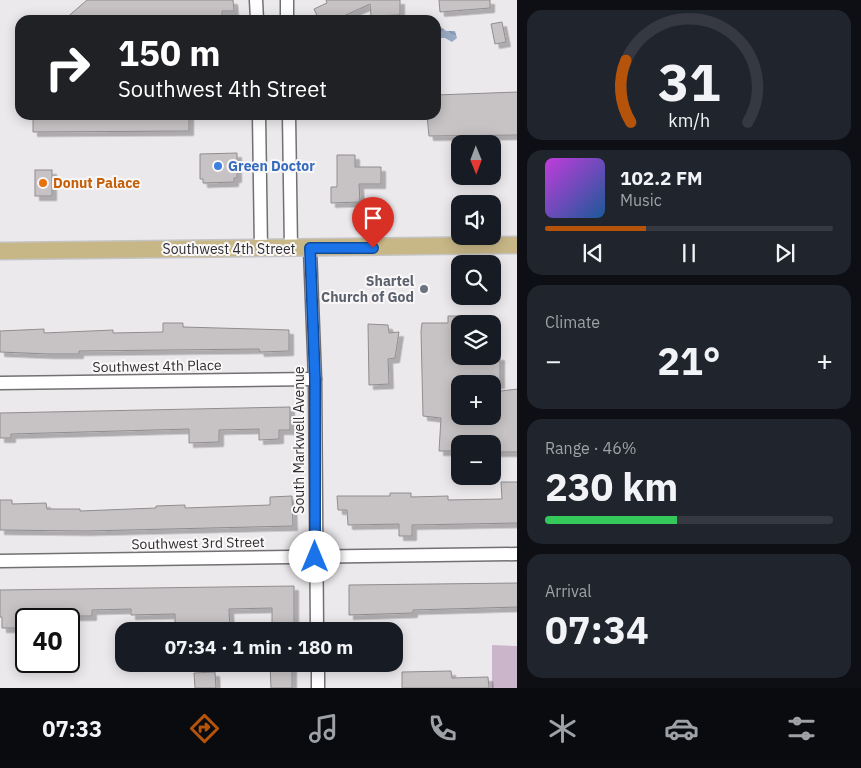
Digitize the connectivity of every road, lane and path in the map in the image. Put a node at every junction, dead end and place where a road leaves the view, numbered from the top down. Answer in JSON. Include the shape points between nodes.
{"nodes":[{"id":1,"x":256,"y":0,"type":"edge"},
{"id":2,"x":287,"y":0,"type":"edge"},
{"id":3,"x":257,"y":15,"type":"edge"},
{"id":4,"x":288,"y":15,"type":"edge"},
{"id":5,"x":260,"y":120,"type":"edge"},
{"id":6,"x":289,"y":120,"type":"edge"},
{"id":7,"x":517,"y":245,"type":"edge"},
{"id":8,"x":310,"y":248,"type":"junction"},
{"id":9,"x":261,"y":249,"type":"junction"},
{"id":10,"x":291,"y":249,"type":"junction"},
{"id":11,"x":0,"y":251,"type":"edge"},
{"id":12,"x":315,"y":379,"type":"junction"},
{"id":13,"x":0,"y":383,"type":"edge"},
{"id":14,"x":517,"y":554,"type":"edge"},
{"id":15,"x":315,"y":557,"type":"junction"},
{"id":16,"x":0,"y":561,"type":"edge"},
{"id":17,"x":317,"y":622,"type":"edge"},
{"id":18,"x":318,"y":672,"type":"edge"},
{"id":19,"x":318,"y":688,"type":"edge"}],
"edges":[{"from":1,"to":3,"type":"street"},
{"from":2,"to":4,"type":"street"},
{"from":5,"to":9,"type":"street"},
{"from":6,"to":10,"type":"street"},
{"from":7,"to":8,"type":"main road","name":"Southwest 4th Street"},
{"from":8,"to":10,"type":"main road","name":"Southwest 4th Street"},
{"from":8,"to":12,"type":"street","name":"South Markwell Avenue"},
{"from":9,"to":10,"type":"main road","name":"Southwest 4th Street"},
{"from":9,"to":11,"type":"main road","name":"Southwest 4th Street"},
{"from":12,"to":13,"type":"street","name":"Southwest 4th Place"},
{"from":12,"to":15,"type":"street","name":"South Markwell Avenue"},
{"from":14,"to":15,"type":"street","name":"Southwest 3rd Street"},
{"from":15,"to":16,"type":"street","name":"Southwest 3rd Street"},
{"from":15,"to":17,"type":"street","name":"South Markwell Avenue"},
{"from":18,"to":19,"type":"street"}]}
